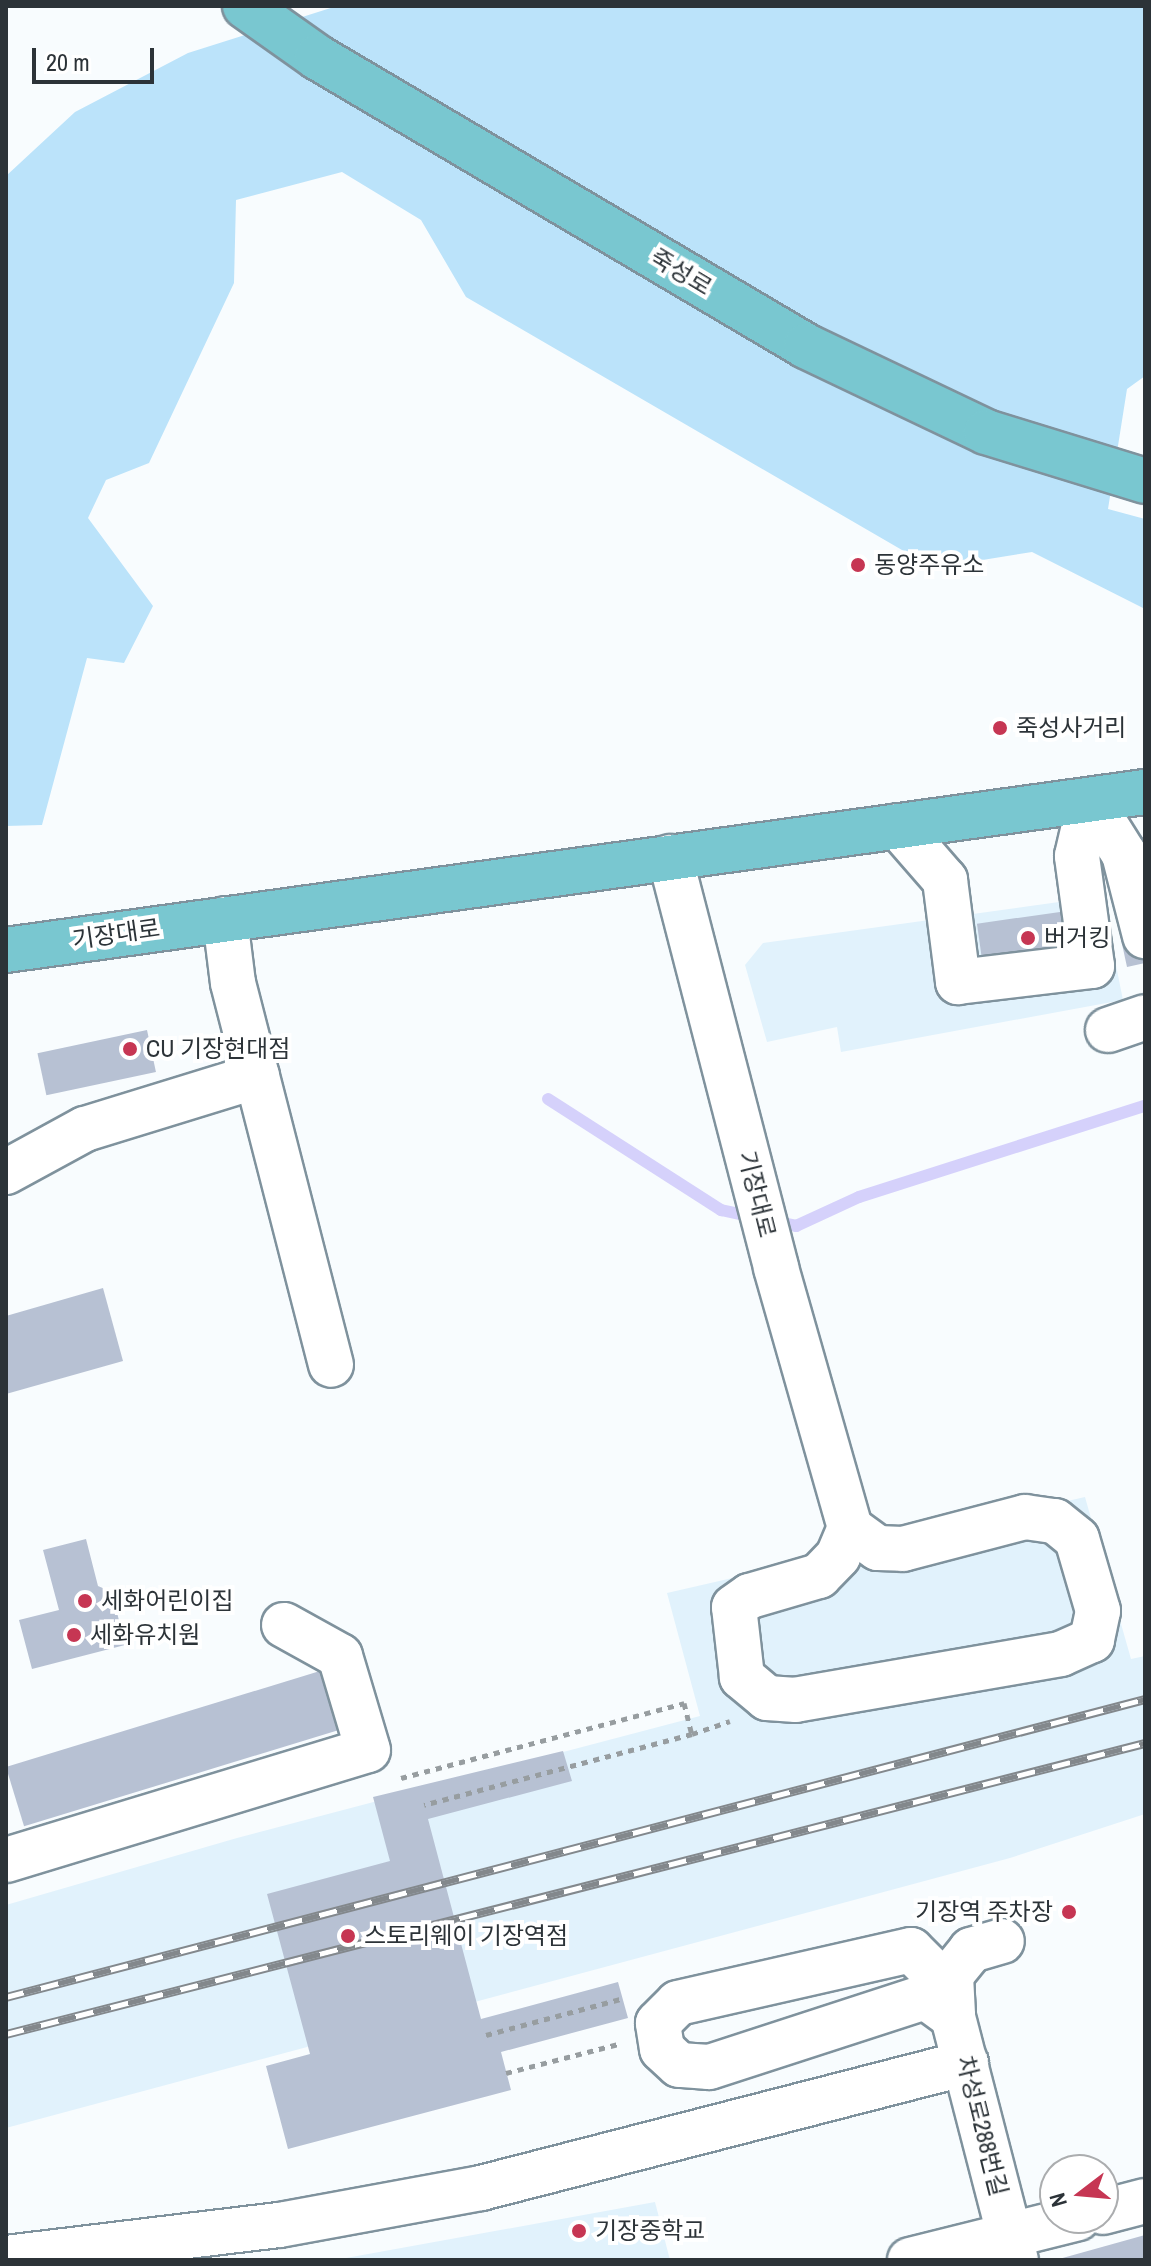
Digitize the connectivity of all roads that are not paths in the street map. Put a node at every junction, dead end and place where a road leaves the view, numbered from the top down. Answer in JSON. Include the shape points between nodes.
{"nodes":[{"id":1,"x":245,"y":6,"type":"edge"},
{"id":2,"x":1145,"y":481,"type":"edge"},
{"id":3,"x":1145,"y":792,"type":"edge"},
{"id":4,"x":1090,"y":800,"type":"junction"},
{"id":5,"x":898,"y":826,"type":"junction"},
{"id":6,"x":670,"y":857,"type":"junction"},
{"id":7,"x":225,"y":919,"type":"junction"},
{"id":8,"x":1145,"y":936,"type":"edge"},
{"id":9,"x":6,"y":950,"type":"edge"},
{"id":10,"x":257,"y":1076,"type":"junction"},
{"id":11,"x":6,"y":1172,"type":"edge"},
{"id":12,"x":331,"y":1365,"type":"dead end"},
{"id":13,"x":850,"y":1528,"type":"junction"},
{"id":14,"x":284,"y":1625,"type":"dead end"},
{"id":15,"x":6,"y":1860,"type":"edge"},
{"id":16,"x":1002,"y":1941,"type":"dead end"},
{"id":17,"x":953,"y":2017,"type":"junction"},
{"id":18,"x":966,"y":2063,"type":"junction"},
{"id":19,"x":1145,"y":2201,"type":"edge"},
{"id":20,"x":1119,"y":2208,"type":"edge"},
{"id":21,"x":1043,"y":2234,"type":"edge"},
{"id":22,"x":1013,"y":2248,"type":"edge"},
{"id":23,"x":6,"y":2258,"type":"edge"},
{"id":24,"x":910,"y":2260,"type":"edge"}],
"edges":[{"from":1,"to":2,"type":"main road","name":"죽성로","via":[[317,57],[806,346],[986,432]]},
{"from":3,"to":4,"type":"main road","name":"기장대로"},
{"from":4,"to":5,"type":"main road","name":"기장대로"},
{"from":4,"to":5,"type":"street","via":[[1077,856],[1092,966],[958,982],[945,880]]},
{"from":4,"to":8,"type":"street","via":[[1124,854]]},
{"from":5,"to":6,"type":"main road","name":"기장대로"},
{"from":6,"to":7,"type":"main road","name":"기장대로"},
{"from":6,"to":13,"type":"street","name":"기장대로","via":[[776,1268]]},
{"from":7,"to":9,"type":"main road","name":"기장대로"},
{"from":7,"to":10,"type":"street","via":[[233,983]]},
{"from":10,"to":11,"type":"street","via":[[85,1129]]},
{"from":10,"to":12,"type":"street"},
{"from":13,"to":13,"type":"street","via":[[838,1556],[819,1576],[750,1596],[734,1607],[742,1677],[767,1698],[796,1700],[1046,1657],[1092,1640],[1098,1611],[1077,1539],[1055,1521],[1025,1517],[903,1549],[878,1548]]},
{"from":14,"to":15,"type":"street","via":[[340,1656],[368,1750]]},
{"from":16,"to":17,"type":"street","via":[[971,1950],[951,1975]]},
{"from":17,"to":17,"type":"street","via":[[936,1975],[911,1950],[678,2003],[658,2023],[662,2049],[679,2065],[709,2067],[925,1997]]},
{"from":17,"to":18,"type":"street","name":"차성로288번길"},
{"from":18,"to":22,"type":"street","name":"차성로288번길"},
{"from":18,"to":23,"type":"street","via":[[481,2188],[280,2225]]},
{"from":19,"to":20,"type":"street"},
{"from":21,"to":22,"type":"street"},
{"from":22,"to":24,"type":"street"}]}
